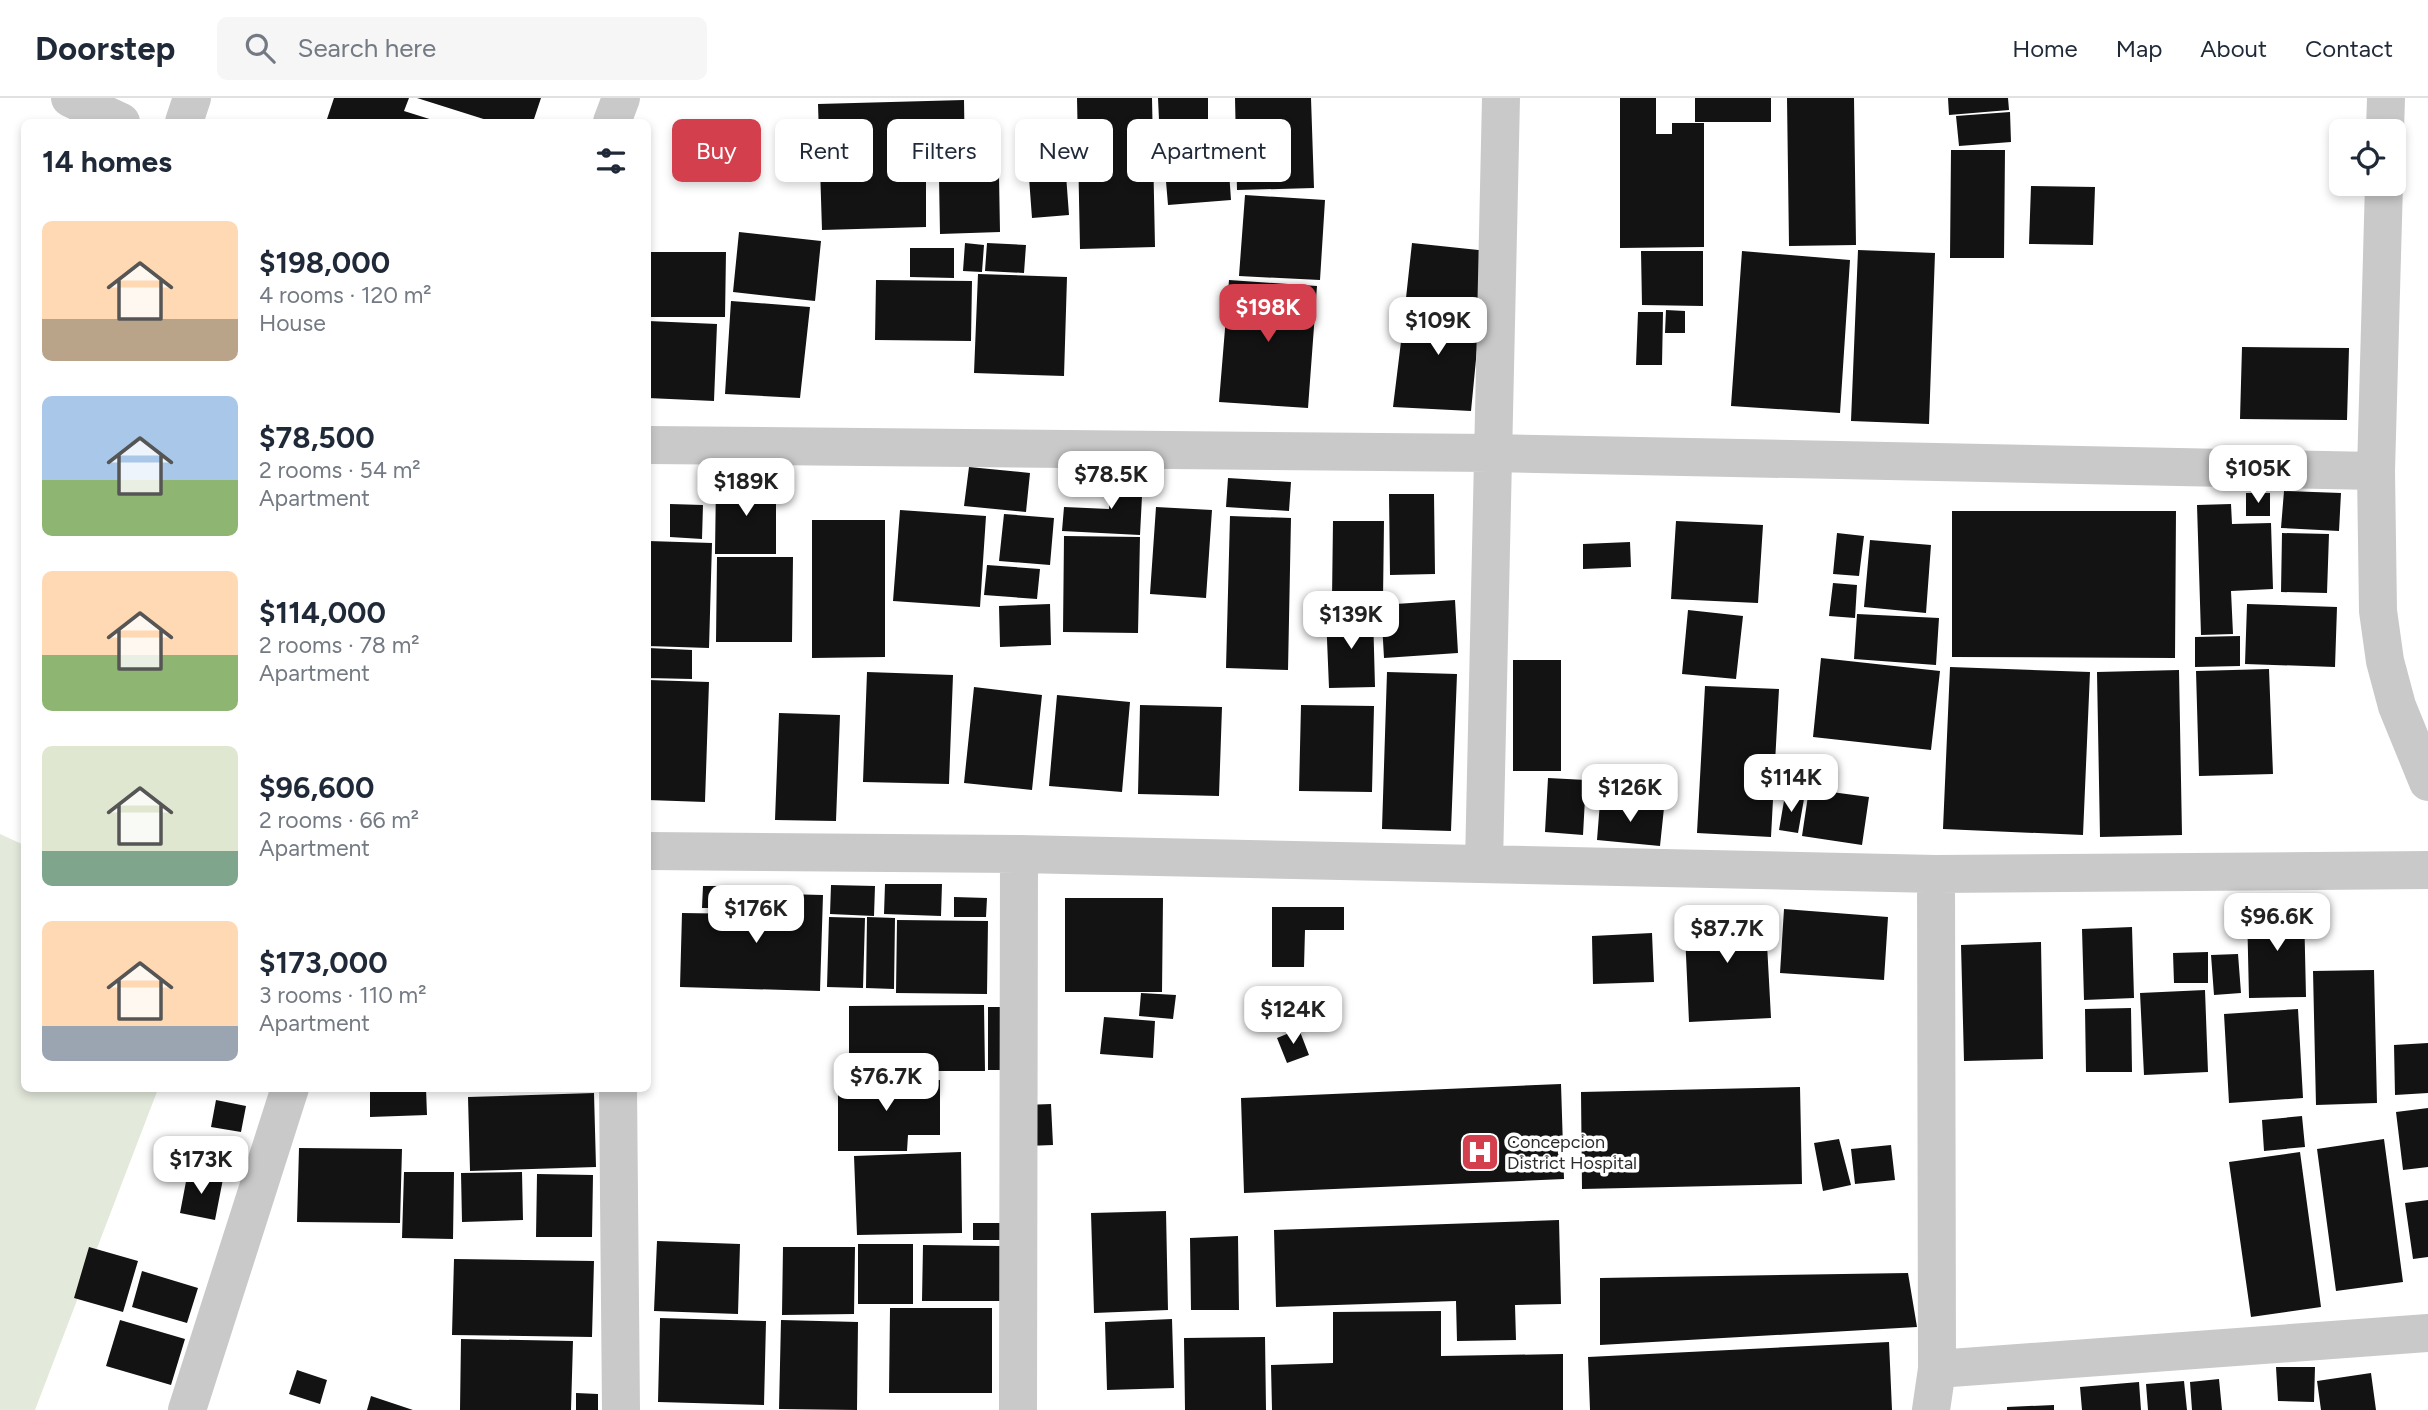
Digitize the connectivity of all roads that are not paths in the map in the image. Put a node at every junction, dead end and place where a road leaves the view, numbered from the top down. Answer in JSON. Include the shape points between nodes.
{"nodes":[{"id":1,"x":70,"y":98,"type":"edge"},
{"id":2,"x":192,"y":98,"type":"edge"},
{"id":3,"x":621,"y":98,"type":"edge"},
{"id":4,"x":1501,"y":98,"type":"edge"},
{"id":5,"x":2386,"y":98,"type":"edge"},
{"id":6,"x":115,"y":119,"type":"edge"},
{"id":7,"x":185,"y":119,"type":"edge"},
{"id":8,"x":613,"y":119,"type":"edge"},
{"id":9,"x":2385,"y":119,"type":"edge"},
{"id":10,"x":2384,"y":196,"type":"edge"},
{"id":11,"x":651,"y":445,"type":"edge"},
{"id":12,"x":1491,"y":453,"type":"junction"},
{"id":13,"x":2376,"y":471,"type":"junction"},
{"id":14,"x":2428,"y":782,"type":"edge"},
{"id":15,"x":651,"y":851,"type":"edge"},
{"id":16,"x":1019,"y":854,"type":"junction"},
{"id":17,"x":1484,"y":864,"type":"junction"},
{"id":18,"x":2428,"y":870,"type":"edge"},
{"id":19,"x":1936,"y":874,"type":"junction"},
{"id":20,"x":289,"y":1092,"type":"edge"},
{"id":21,"x":618,"y":1092,"type":"edge"},
{"id":22,"x":2428,"y":1333,"type":"edge"},
{"id":23,"x":1937,"y":1370,"type":"junction"},
{"id":24,"x":187,"y":1410,"type":"edge"},
{"id":25,"x":621,"y":1410,"type":"edge"},
{"id":26,"x":1018,"y":1410,"type":"edge"},
{"id":27,"x":1931,"y":1410,"type":"edge"}],
"edges":[{"from":1,"to":6,"type":"street"},
{"from":2,"to":7,"type":"street"},
{"from":3,"to":8,"type":"street"},
{"from":4,"to":12,"type":"street"},
{"from":5,"to":9,"type":"street"},
{"from":10,"to":13,"type":"street"},
{"from":11,"to":12,"type":"street"},
{"from":12,"to":13,"type":"street"},
{"from":12,"to":17,"type":"street"},
{"from":13,"to":14,"type":"street","via":[[2378,611],[2385,661],[2397,706]]},
{"from":15,"to":16,"type":"street"},
{"from":16,"to":17,"type":"street"},
{"from":16,"to":26,"type":"street"},
{"from":17,"to":19,"type":"street"},
{"from":18,"to":19,"type":"street"},
{"from":19,"to":23,"type":"street"},
{"from":20,"to":24,"type":"street"},
{"from":21,"to":25,"type":"street"},
{"from":22,"to":23,"type":"street"},
{"from":23,"to":27,"type":"street"}]}
